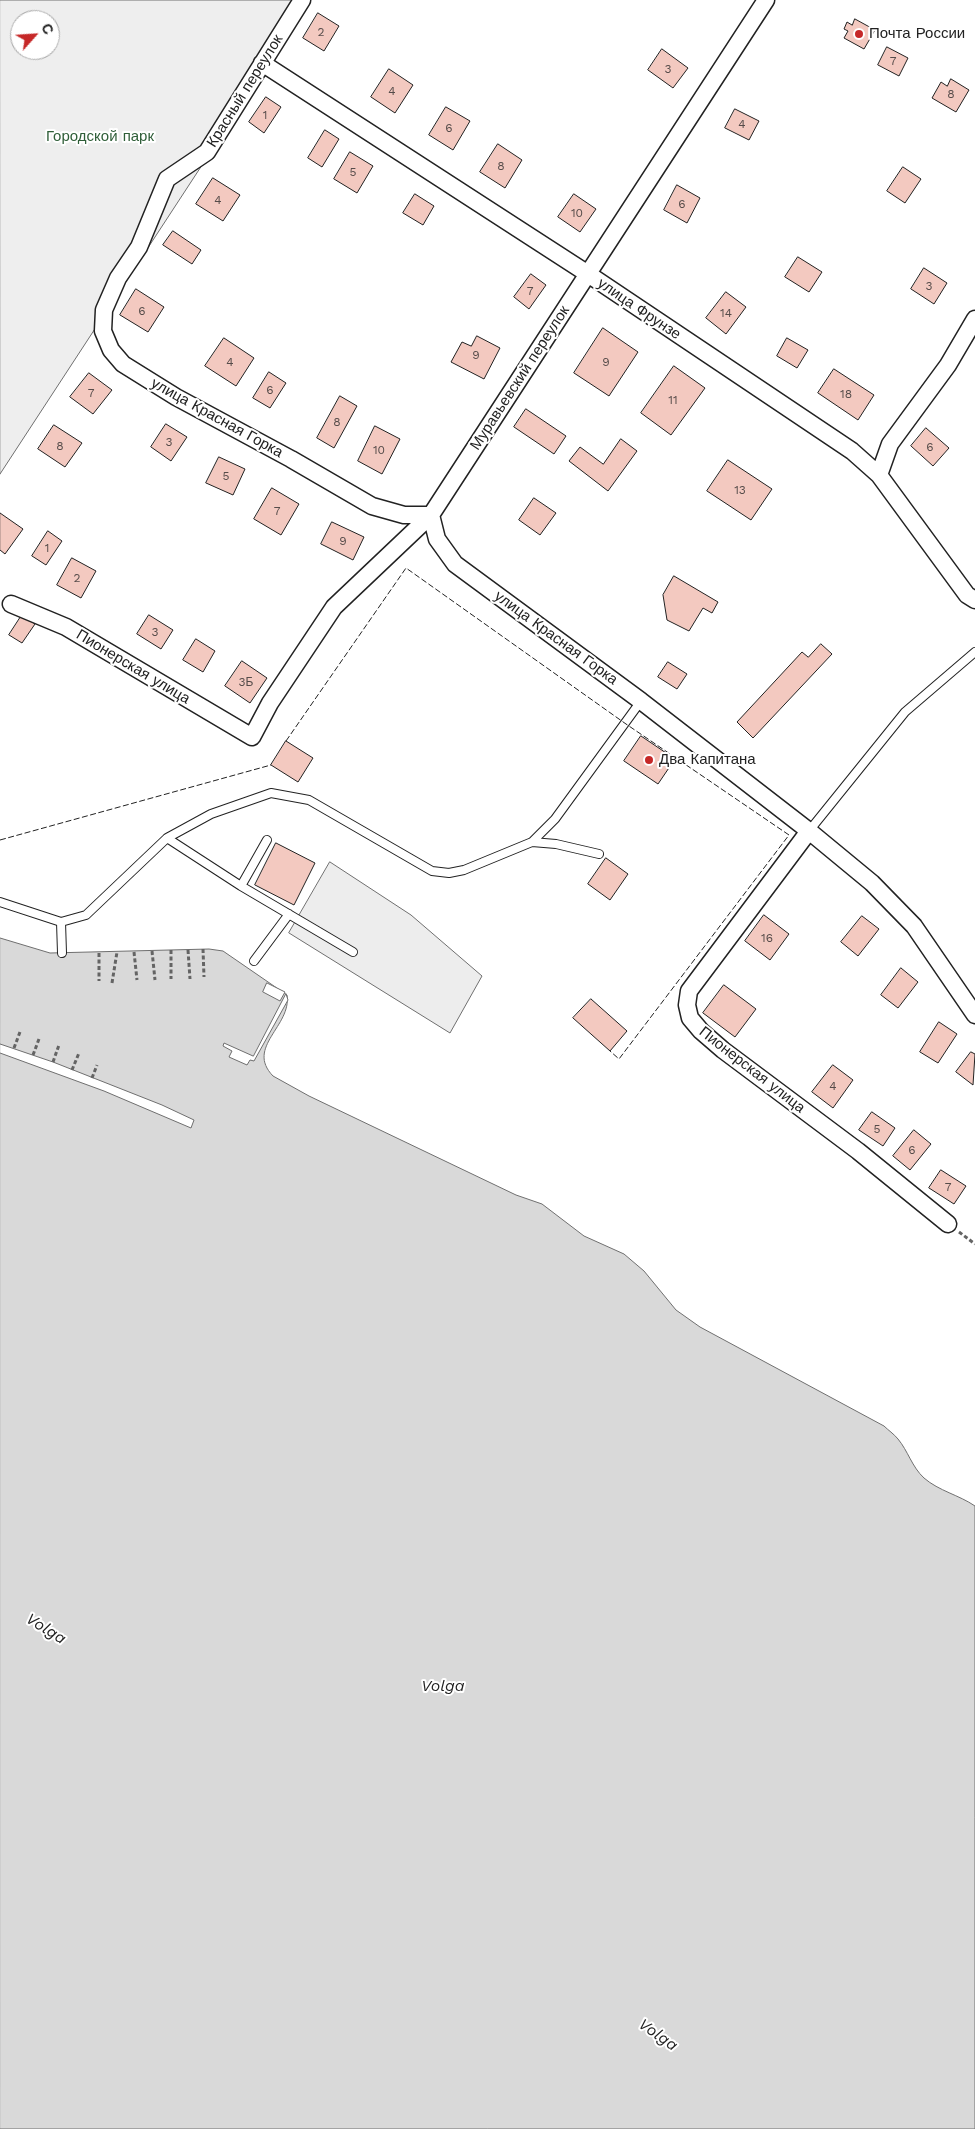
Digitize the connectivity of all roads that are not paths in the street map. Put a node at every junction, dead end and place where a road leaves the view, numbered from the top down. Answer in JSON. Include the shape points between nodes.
{"nodes":[{"id":1,"x":302,"y":0,"type":"edge"},
{"id":2,"x":766,"y":0,"type":"edge"},
{"id":3,"x":262,"y":63,"type":"junction"},
{"id":4,"x":588,"y":274,"type":"junction"},
{"id":5,"x":975,"y":319,"type":"edge"},
{"id":6,"x":102,"y":331,"type":"joint"},
{"id":7,"x":879,"y":476,"type":"junction"},
{"id":8,"x":431,"y":515,"type":"junction"},
{"id":9,"x":975,"y":600,"type":"edge"},
{"id":10,"x":11,"y":604,"type":"dead end"},
{"id":11,"x":975,"y":652,"type":"edge"},
{"id":12,"x":641,"y":701,"type":"junction"},
{"id":13,"x":252,"y":737,"type":"joint"},
{"id":14,"x":809,"y":831,"type":"junction"},
{"id":15,"x":167,"y":838,"type":"junction"},
{"id":16,"x":267,"y":840,"type":"dead end"},
{"id":17,"x":532,"y":842,"type":"junction"},
{"id":18,"x":599,"y":854,"type":"dead end"},
{"id":19,"x":241,"y":886,"type":"junction"},
{"id":20,"x":0,"y":902,"type":"edge"},
{"id":21,"x":288,"y":914,"type":"junction"},
{"id":22,"x":61,"y":922,"type":"junction"},
{"id":23,"x":352,"y":952,"type":"dead end"},
{"id":24,"x":62,"y":953,"type":"dead end"},
{"id":25,"x":254,"y":961,"type":"dead end"},
{"id":26,"x":975,"y":1015,"type":"edge"},
{"id":27,"x":948,"y":1224,"type":"dead end"}],
"edges":[{"from":1,"to":3,"type":"street","name":"Красный переулок"},
{"from":2,"to":4,"type":"street","name":"Муравьевский переулок"},
{"from":3,"to":4,"type":"street","name":"улица Фрунзе"},
{"from":3,"to":6,"type":"street","name":"Красный переулок","via":[[207,152],[167,178],[139,247],[118,278],[104,310]]},
{"from":4,"to":7,"type":"street","name":"улица Фрунзе","via":[[852,451]]},
{"from":4,"to":8,"type":"street","name":"Муравьевский переулок"},
{"from":5,"to":7,"type":"street","via":[[948,364],[890,444]]},
{"from":6,"to":8,"type":"street","name":"улица Красная Горка","via":[[111,350],[123,364],[176,397],[372,506],[404,515]]},
{"from":7,"to":9,"type":"street","name":"улица Фрунзе","via":[[967,595]]},
{"from":8,"to":12,"type":"street","name":"улица Красная Горка","via":[[437,539],[455,564]]},
{"from":8,"to":13,"type":"street","name":"Муравьевский переулок","via":[[334,607],[270,703]]},
{"from":10,"to":13,"type":"street","name":"Пионерская улица","via":[[66,626]]},
{"from":11,"to":14,"type":"lane","via":[[905,712]]},
{"from":12,"to":14,"type":"street","name":"улица Красная Горка"},
{"from":12,"to":17,"type":"lane","via":[[555,819]]},
{"from":14,"to":26,"type":"street","name":"улица Красная Горка","via":[[872,883],[914,926]]},
{"from":14,"to":27,"type":"street","name":"Пионерская улица","via":[[689,991],[687,1005],[690,1018],[722,1050],[858,1151]]},
{"from":15,"to":17,"type":"lane","via":[[211,814],[271,793],[309,800],[432,871],[449,873],[464,870]]},
{"from":15,"to":19,"type":"lane"},
{"from":15,"to":22,"type":"lane","via":[[86,915]]},
{"from":16,"to":19,"type":"lane"},
{"from":17,"to":18,"type":"lane"},
{"from":19,"to":21,"type":"lane"},
{"from":20,"to":22,"type":"lane"},
{"from":21,"to":23,"type":"lane"},
{"from":21,"to":25,"type":"lane"},
{"from":22,"to":24,"type":"lane"}]}
